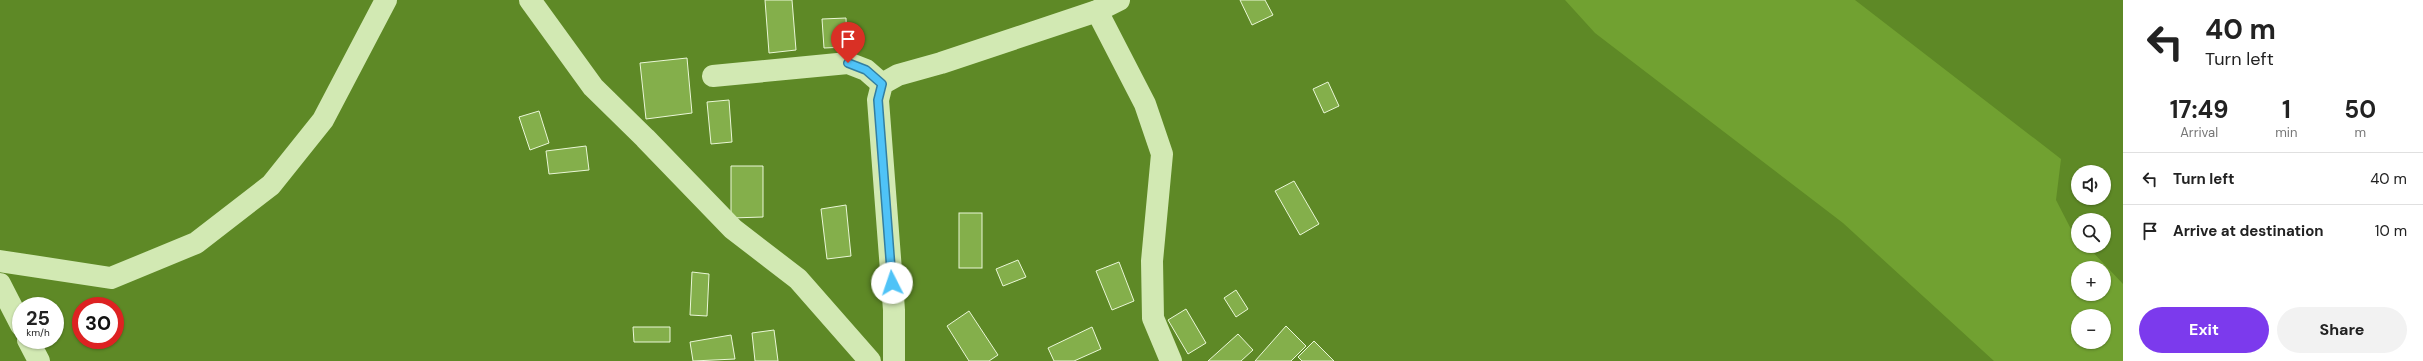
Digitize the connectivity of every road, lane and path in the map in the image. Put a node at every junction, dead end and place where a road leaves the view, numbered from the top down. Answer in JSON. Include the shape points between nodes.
{"nodes":[{"id":1,"x":386,"y":0,"type":"edge"},
{"id":2,"x":530,"y":0,"type":"edge"},
{"id":3,"x":1119,"y":0,"type":"edge"},
{"id":4,"x":1097,"y":11,"type":"junction"},
{"id":5,"x":713,"y":76,"type":"dead end"},
{"id":6,"x":882,"y":84,"type":"junction"},
{"id":7,"x":0,"y":261,"type":"edge"},
{"id":8,"x":0,"y":284,"type":"edge"},
{"id":9,"x":12,"y":307,"type":"edge"},
{"id":10,"x":33,"y":349,"type":"edge"},
{"id":11,"x":39,"y":361,"type":"edge"},
{"id":12,"x":870,"y":361,"type":"edge"},
{"id":13,"x":894,"y":361,"type":"edge"},
{"id":14,"x":1171,"y":361,"type":"edge"}],
"edges":[{"from":1,"to":7,"type":"street","via":[[323,120],[271,185],[196,243],[111,278]]},
{"from":2,"to":12,"type":"street","via":[[593,87],[733,229],[798,279]]},
{"from":3,"to":4,"type":"street"},
{"from":4,"to":6,"type":"street","via":[[942,63],[898,75]]},
{"from":4,"to":14,"type":"street","via":[[1145,104],[1162,154],[1152,261],[1153,318]]},
{"from":5,"to":6,"type":"street","via":[[848,63],[866,70]]},
{"from":6,"to":13,"type":"street","via":[[878,100],[894,310]]},
{"from":8,"to":9,"type":"street"},
{"from":10,"to":11,"type":"street"}]}
